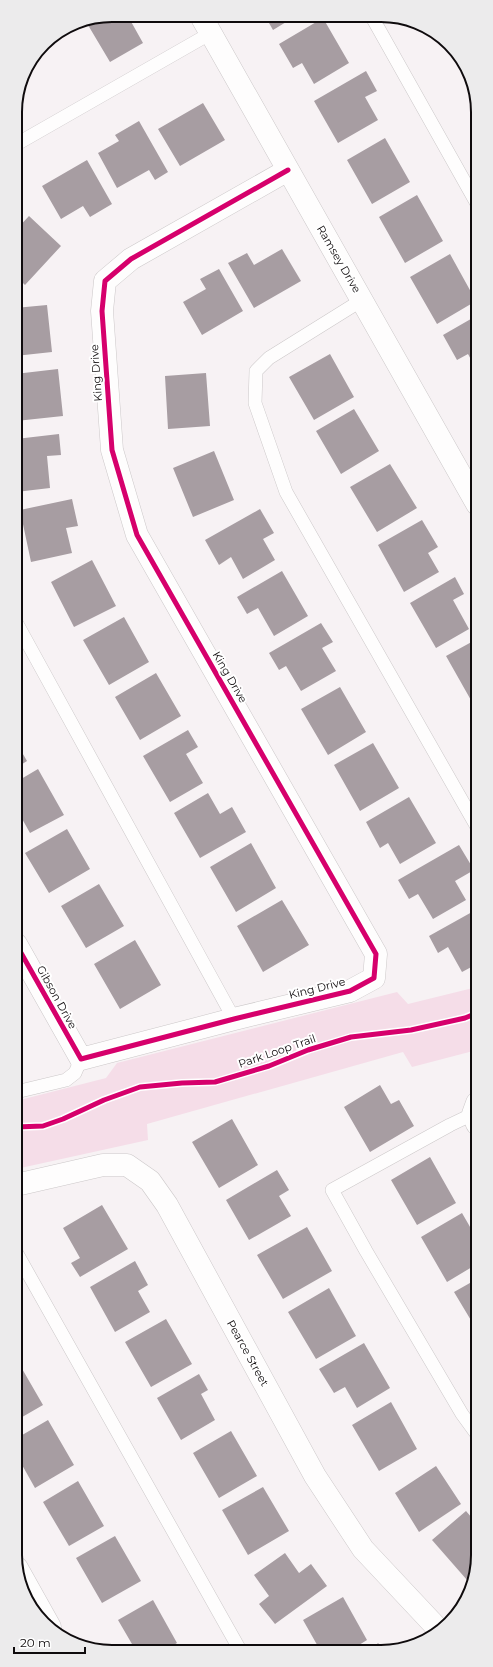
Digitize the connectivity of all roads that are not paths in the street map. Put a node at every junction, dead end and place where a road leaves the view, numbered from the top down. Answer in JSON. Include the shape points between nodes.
{"nodes":[{"id":1,"x":375,"y":22,"type":"edge"},
{"id":2,"x":206,"y":24,"type":"edge"},
{"id":3,"x":22,"y":140,"type":"edge"},
{"id":4,"x":288,"y":170,"type":"junction"},
{"id":5,"x":471,"y":193,"type":"edge"},
{"id":6,"x":362,"y":300,"type":"junction"},
{"id":7,"x":471,"y":493,"type":"edge"},
{"id":8,"x":22,"y":633,"type":"edge"},
{"id":9,"x":471,"y":816,"type":"edge"},
{"id":10,"x":22,"y":955,"type":"edge"},
{"id":11,"x":234,"y":1019,"type":"junction"},
{"id":12,"x":81,"y":1059,"type":"junction"},
{"id":13,"x":22,"y":1091,"type":"edge"},
{"id":14,"x":471,"y":1116,"type":"edge"},
{"id":15,"x":22,"y":1184,"type":"edge"},
{"id":16,"x":22,"y":1263,"type":"edge"},
{"id":17,"x":471,"y":1426,"type":"edge"},
{"id":18,"x":29,"y":1589,"type":"edge"},
{"id":19,"x":38,"y":1606,"type":"edge"},
{"id":20,"x":436,"y":1626,"type":"edge"},
{"id":21,"x":237,"y":1645,"type":"edge"}],
"edges":[{"from":1,"to":5,"type":"lane"},
{"from":2,"to":3,"type":"lane"},
{"from":2,"to":4,"type":"street","name":"Ramsey Drive"},
{"from":4,"to":6,"type":"street","name":"Ramsey Drive"},
{"from":4,"to":11,"type":"street","name":"King Drive","via":[[131,259],[105,281],[102,311],[112,450],[137,535],[376,954],[374,978],[350,991]]},
{"from":6,"to":7,"type":"street","name":"Ramsey Drive"},
{"from":6,"to":9,"type":"lane","via":[[269,358],[256,371],[255,403],[286,492]]},
{"from":8,"to":11,"type":"lane"},
{"from":10,"to":12,"type":"street","name":"Gibson Drive"},
{"from":11,"to":12,"type":"street","name":"King Drive"},
{"from":12,"to":13,"type":"lane","via":[[75,1072],[66,1080]]},
{"from":14,"to":17,"type":"lane","via":[[450,1125],[332,1190]]},
{"from":15,"to":20,"type":"street","name":"Pearce Street","via":[[103,1165],[127,1165],[150,1181],[167,1205],[315,1476],[363,1549]]},
{"from":16,"to":21,"type":"lane"},
{"from":18,"to":19,"type":"street"}]}
